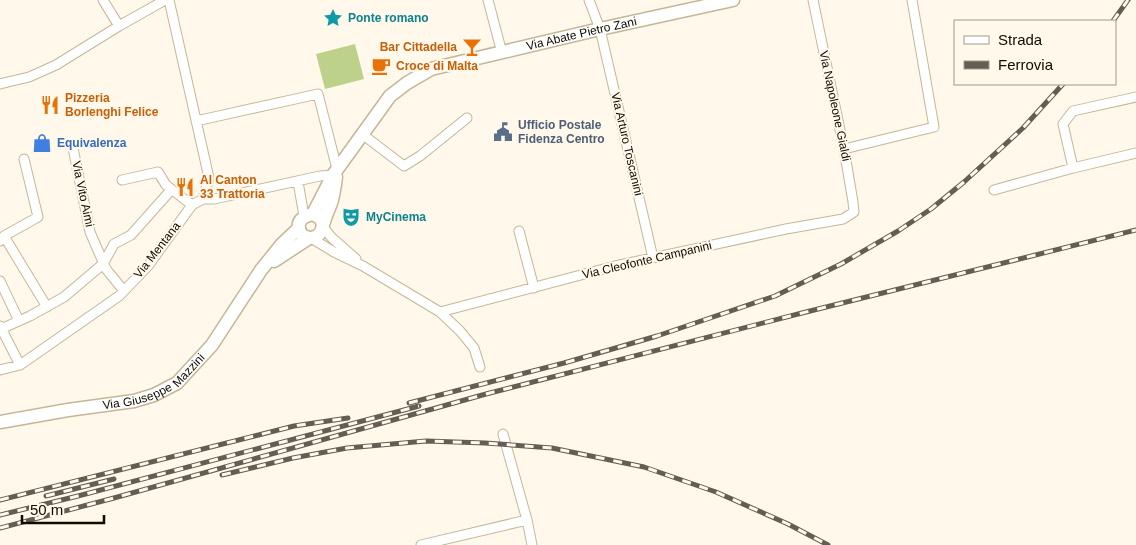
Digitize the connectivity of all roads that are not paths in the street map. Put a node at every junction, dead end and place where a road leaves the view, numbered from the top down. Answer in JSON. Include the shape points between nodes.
{"nodes":[{"id":1,"x":103,"y":0,"type":"edge"},
{"id":2,"x":167,"y":0,"type":"edge"},
{"id":3,"x":488,"y":0,"type":"edge"},
{"id":4,"x":589,"y":0,"type":"edge"},
{"id":5,"x":733,"y":0,"type":"edge"},
{"id":6,"x":813,"y":0,"type":"edge"},
{"id":7,"x":912,"y":0,"type":"edge"},
{"id":8,"x":118,"y":26,"type":"junction"},
{"id":9,"x":600,"y":29,"type":"junction"},
{"id":10,"x":502,"y":52,"type":"junction"},
{"id":11,"x":0,"y":84,"type":"edge"},
{"id":12,"x":1136,"y":97,"type":"edge"},
{"id":13,"x":467,"y":118,"type":"dead end"},
{"id":14,"x":196,"y":121,"type":"junction"},
{"id":15,"x":362,"y":134,"type":"junction"},
{"id":16,"x":74,"y":148,"type":"dead end"},
{"id":17,"x":844,"y":149,"type":"junction"},
{"id":18,"x":1136,"y":153,"type":"edge"},
{"id":19,"x":24,"y":159,"type":"dead end"},
{"id":20,"x":1073,"y":168,"type":"junction"},
{"id":21,"x":335,"y":172,"type":"junction"},
{"id":22,"x":122,"y":180,"type":"dead end"},
{"id":23,"x":298,"y":182,"type":"junction"},
{"id":24,"x":171,"y":190,"type":"junction"},
{"id":25,"x":994,"y":190,"type":"dead end"},
{"id":26,"x":203,"y":199,"type":"junction"},
{"id":27,"x":192,"y":205,"type":"junction"},
{"id":28,"x":854,"y":212,"type":"joint"},
{"id":29,"x":309,"y":215,"type":"junction"},
{"id":30,"x":323,"y":225,"type":"junction"},
{"id":31,"x":299,"y":228,"type":"junction"},
{"id":32,"x":519,"y":231,"type":"dead end"},
{"id":33,"x":2,"y":238,"type":"edge"},
{"id":34,"x":310,"y":238,"type":"junction"},
{"id":35,"x":653,"y":258,"type":"junction"},
{"id":36,"x":103,"y":264,"type":"junction"},
{"id":37,"x":363,"y":266,"type":"junction"},
{"id":38,"x":262,"y":270,"type":"junction"},
{"id":39,"x":0,"y":281,"type":"edge"},
{"id":40,"x":534,"y":288,"type":"junction"},
{"id":41,"x":124,"y":291,"type":"junction"},
{"id":42,"x":47,"y":307,"type":"junction"},
{"id":43,"x":440,"y":312,"type":"junction"},
{"id":44,"x":19,"y":321,"type":"junction"},
{"id":45,"x":1,"y":328,"type":"edge"},
{"id":46,"x":20,"y":364,"type":"junction"},
{"id":47,"x":480,"y":367,"type":"dead end"},
{"id":48,"x":0,"y":370,"type":"edge"},
{"id":49,"x":0,"y":422,"type":"edge"},
{"id":50,"x":503,"y":434,"type":"dead end"},
{"id":51,"x":527,"y":520,"type":"junction"},
{"id":52,"x":422,"y":545,"type":"edge"},
{"id":53,"x":532,"y":545,"type":"edge"}],
"edges":[{"from":1,"to":8,"type":"street"},
{"from":2,"to":8,"type":"street"},
{"from":2,"to":14,"type":"street"},
{"from":3,"to":10,"type":"street"},
{"from":4,"to":9,"type":"street","name":"Via Arturo Toscanini"},
{"from":5,"to":9,"type":"street","name":"Via Abate Pietro Zani"},
{"from":6,"to":17,"type":"street","name":"Via Napoleone Gialdi"},
{"from":7,"to":17,"type":"street","via":[[934,127]]},
{"from":8,"to":11,"type":"street","via":[[56,65],[29,77]]},
{"from":9,"to":10,"type":"street","name":"Via Abate Pietro Zani"},
{"from":9,"to":35,"type":"street","name":"Via Arturo Toscanini"},
{"from":10,"to":15,"type":"street","name":"Via Abate Pietro Zani","via":[[431,69],[407,83],[390,96]]},
{"from":12,"to":20,"type":"street","via":[[1073,111],[1062,124]]},
{"from":13,"to":15,"type":"street","via":[[404,166]]},
{"from":14,"to":21,"type":"street","via":[[318,94]]},
{"from":14,"to":26,"type":"street","via":[[209,178]]},
{"from":15,"to":21,"type":"street"},
{"from":16,"to":36,"type":"street","name":"Via Vito Aimi","via":[[90,232]]},
{"from":17,"to":28,"type":"street","name":"Via Napoleone Gialdi"},
{"from":18,"to":20,"type":"street"},
{"from":19,"to":33,"type":"street","via":[[38,217]]},
{"from":20,"to":25,"type":"street"},
{"from":21,"to":23,"type":"street","name":"Via Mentana"},
{"from":21,"to":29,"type":"street"},
{"from":21,"to":30,"type":"street","via":[[332,201]]},
{"from":22,"to":24,"type":"street","via":[[158,172]]},
{"from":23,"to":26,"type":"street","name":"Via Mentana"},
{"from":23,"to":29,"type":"street"},
{"from":24,"to":27,"type":"street"},
{"from":24,"to":36,"type":"street","via":[[131,235],[114,244]]},
{"from":26,"to":27,"type":"street","name":"Via Mentana"},
{"from":27,"to":41,"type":"street","name":"Via Mentana","via":[[148,266]]},
{"from":28,"to":35,"type":"street","name":"Via Cleofonte Campanini","via":[[843,219]]},
{"from":29,"to":30,"type":"street","via":[[320,218]]},
{"from":29,"to":31,"type":"street","via":[[300,220]]},
{"from":30,"to":34,"type":"street","via":[[318,236]]},
{"from":30,"to":37,"type":"street","via":[[332,238]]},
{"from":31,"to":34,"type":"street"},
{"from":31,"to":38,"type":"street","name":"Via Giuseppe Mazzini"},
{"from":32,"to":40,"type":"street"},
{"from":33,"to":42,"type":"street"},
{"from":34,"to":37,"type":"street"},
{"from":34,"to":38,"type":"street"},
{"from":35,"to":40,"type":"street","name":"Via Cleofonte Campanini"},
{"from":36,"to":41,"type":"street","name":"Via Vito Aimi"},
{"from":36,"to":42,"type":"street"},
{"from":37,"to":43,"type":"street"},
{"from":38,"to":49,"type":"street","name":"Via Giuseppe Mazzini","via":[[212,345],[177,383],[134,401]]},
{"from":39,"to":44,"type":"street"},
{"from":40,"to":43,"type":"street","name":"Via Cleofonte Campanini"},
{"from":41,"to":46,"type":"street","name":"Via Mentana"},
{"from":42,"to":44,"type":"street"},
{"from":43,"to":47,"type":"street","via":[[474,348]]},
{"from":44,"to":45,"type":"street"},
{"from":45,"to":46,"type":"street"},
{"from":46,"to":48,"type":"street","name":"Via Mentana"},
{"from":50,"to":51,"type":"street"},
{"from":51,"to":52,"type":"street"},
{"from":51,"to":53,"type":"street"}]}
